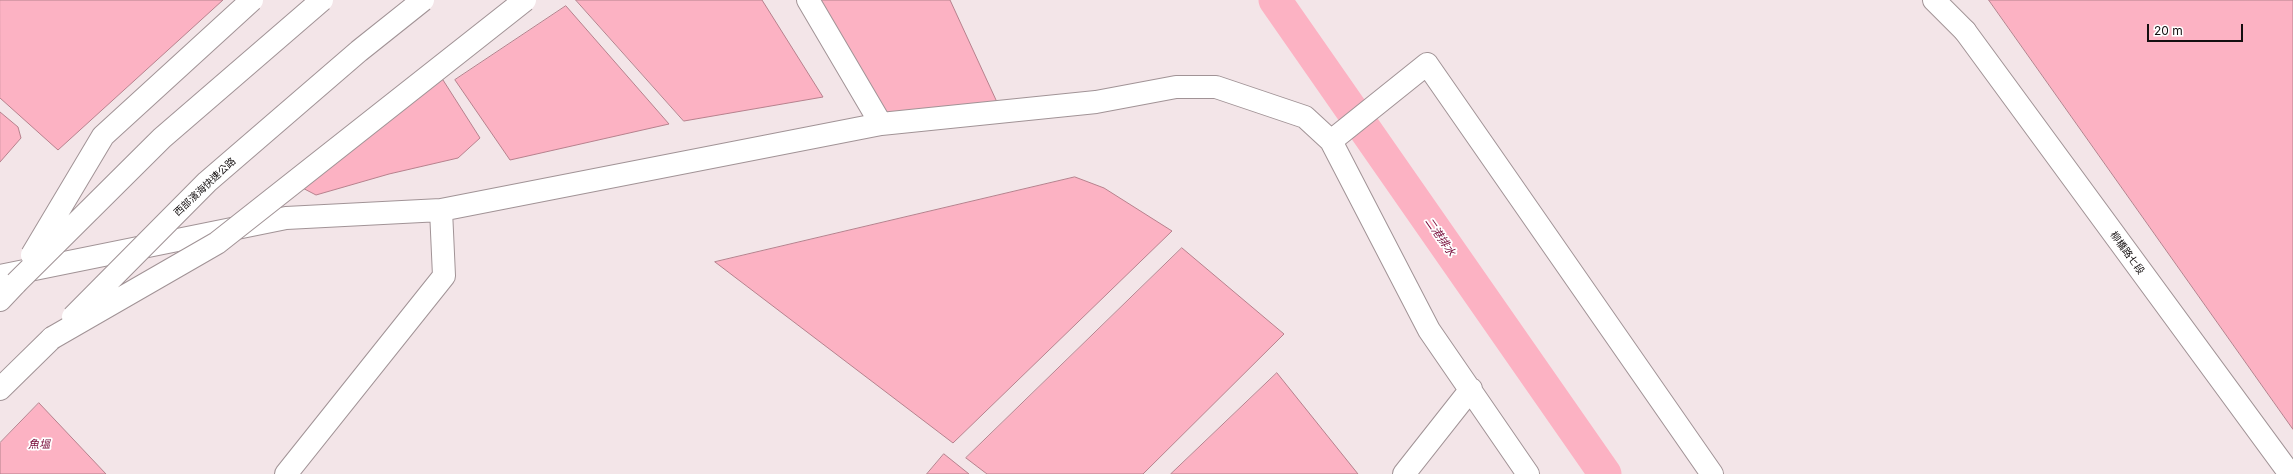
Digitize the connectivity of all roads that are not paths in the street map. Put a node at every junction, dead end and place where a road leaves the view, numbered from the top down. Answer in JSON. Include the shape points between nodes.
{"nodes":[{"id":1,"x":252,"y":0,"type":"edge"},
{"id":2,"x":322,"y":0,"type":"edge"},
{"id":3,"x":424,"y":0,"type":"edge"},
{"id":4,"x":525,"y":0,"type":"edge"},
{"id":5,"x":808,"y":0,"type":"edge"},
{"id":6,"x":1934,"y":0,"type":"edge"},
{"id":7,"x":1945,"y":0,"type":"edge"},
{"id":8,"x":1965,"y":31,"type":"junction"},
{"id":9,"x":881,"y":124,"type":"junction"},
{"id":10,"x":1331,"y":141,"type":"junction"},
{"id":11,"x":441,"y":210,"type":"junction"},
{"id":12,"x":8,"y":280,"type":"edge"},
{"id":13,"x":0,"y":300,"type":"edge"},
{"id":14,"x":52,"y":338,"type":"junction"},
{"id":15,"x":0,"y":389,"type":"edge"},
{"id":16,"x":1471,"y":389,"type":"junction"},
{"id":17,"x":286,"y":474,"type":"edge"},
{"id":18,"x":1404,"y":474,"type":"edge"},
{"id":19,"x":1528,"y":474,"type":"edge"},
{"id":20,"x":1712,"y":474,"type":"edge"},
{"id":21,"x":2290,"y":474,"type":"edge"}],
"edges":[{"from":1,"to":12,"type":"main road","bridge":true,"via":[[103,136]]},
{"from":2,"to":12,"type":"main road","bridge":true,"via":[[162,138]]},
{"from":3,"to":14,"type":"main road","name":"西部濱海快速公路","bridge":true,"via":[[359,51],[207,182]]},
{"from":4,"to":14,"type":"main road","bridge":true,"via":[[217,243]]},
{"from":5,"to":9,"type":"main road"},
{"from":6,"to":8,"type":"main road"},
{"from":7,"to":8,"type":"main road"},
{"from":8,"to":21,"type":"main road","name":"柳橋路七段"},
{"from":9,"to":10,"type":"main road","via":[[1096,102],[1176,87],[1216,87],[1305,117]]},
{"from":9,"to":11,"type":"main road"},
{"from":10,"to":16,"type":"main road","via":[[1429,330]]},
{"from":10,"to":20,"type":"main road","via":[[1427,64]]},
{"from":11,"to":12,"type":"main road","via":[[286,218]]},
{"from":11,"to":17,"type":"main road","via":[[444,276]]},
{"from":12,"to":13,"type":"main road"},
{"from":14,"to":15,"type":"main road","name":"西部濱海快速公路"},
{"from":16,"to":18,"type":"main road"},
{"from":16,"to":19,"type":"main road"}]}
